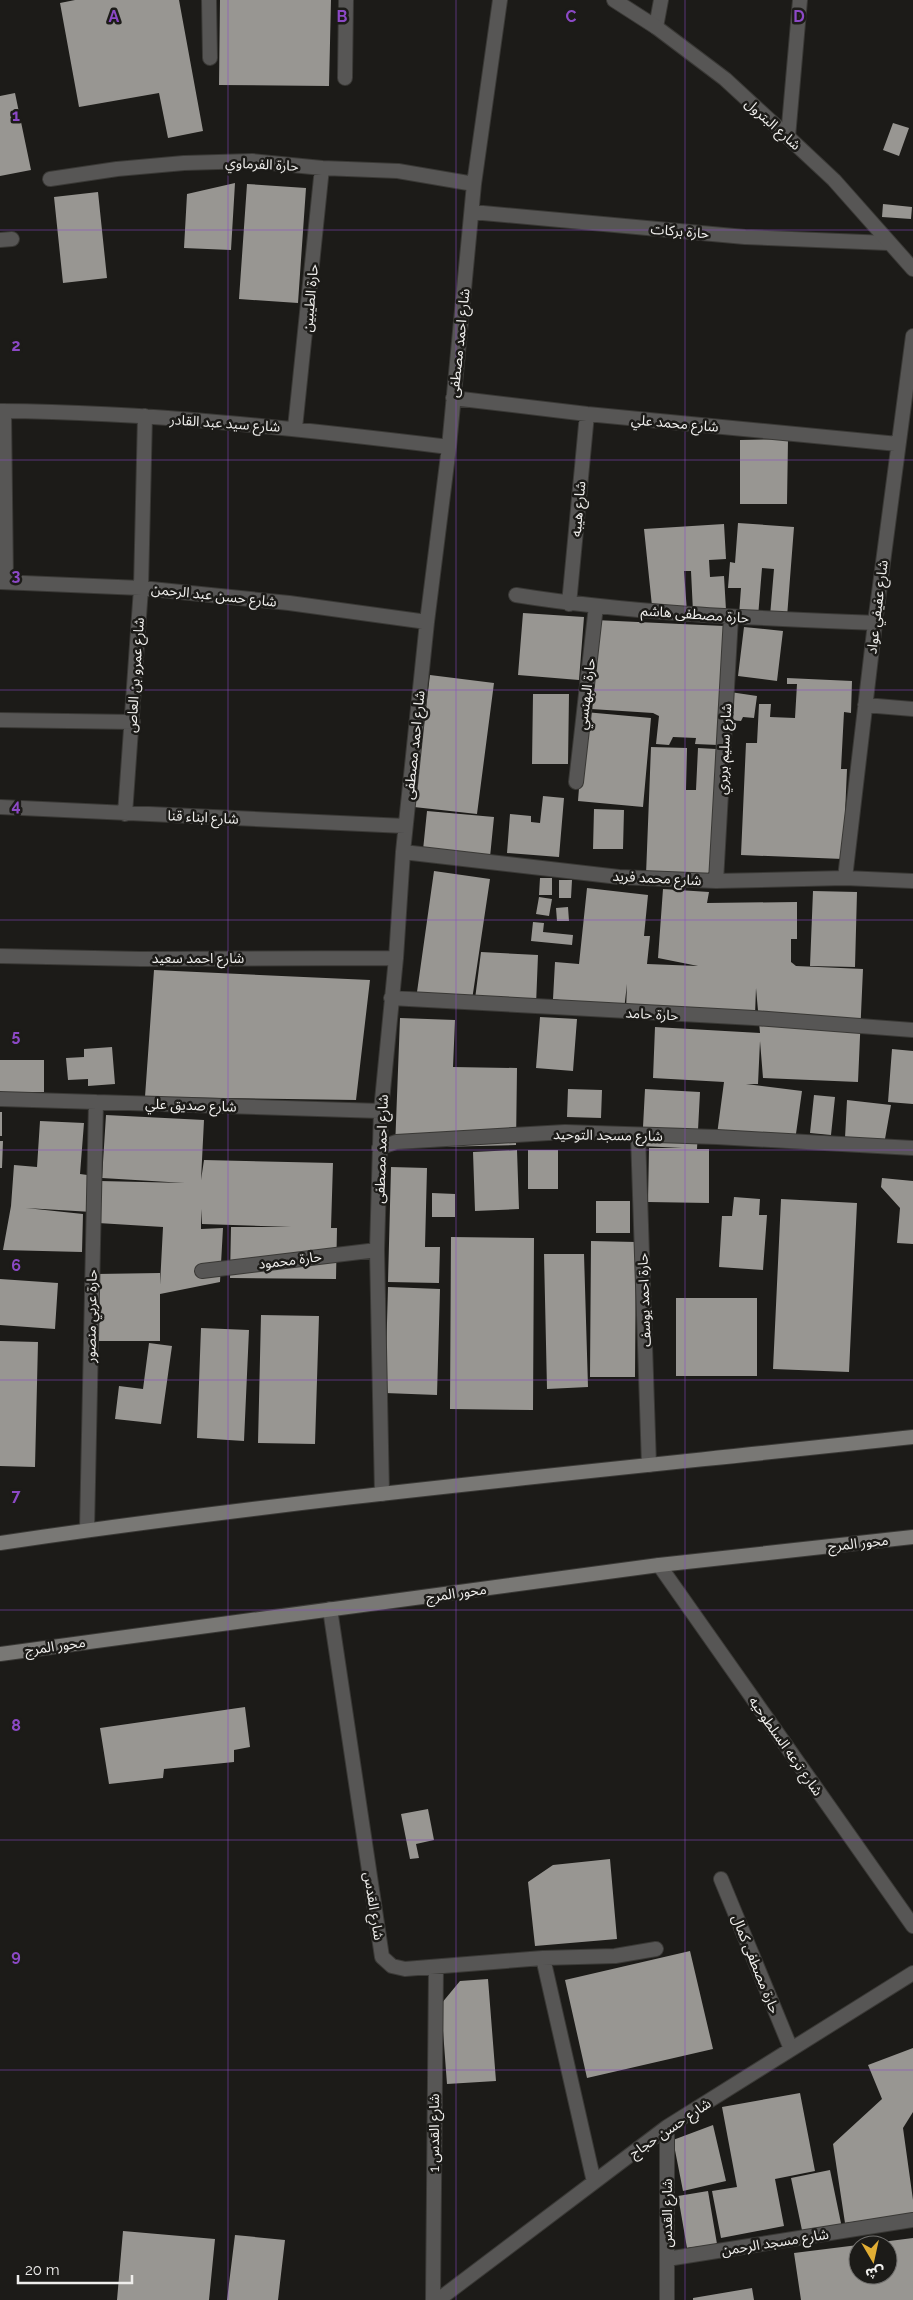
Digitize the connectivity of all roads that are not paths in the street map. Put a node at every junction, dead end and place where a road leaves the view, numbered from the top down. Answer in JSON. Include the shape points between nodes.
{"nodes":[{"id":1,"x":209,"y":0,"type":"edge"},
{"id":2,"x":346,"y":0,"type":"edge"},
{"id":3,"x":500,"y":0,"type":"edge"},
{"id":4,"x":614,"y":0,"type":"edge"},
{"id":5,"x":661,"y":0,"type":"edge"},
{"id":6,"x":800,"y":0,"type":"edge"},
{"id":7,"x":656,"y":27,"type":"junction"},
{"id":8,"x":210,"y":58,"type":"dead end"},
{"id":9,"x":345,"y":78,"type":"dead end"},
{"id":10,"x":788,"y":137,"type":"junction"},
{"id":11,"x":322,"y":168,"type":"junction"},
{"id":12,"x":50,"y":179,"type":"dead end"},
{"id":13,"x":474,"y":184,"type":"junction"},
{"id":14,"x":472,"y":212,"type":"junction"},
{"id":15,"x":888,"y":243,"type":"junction"},
{"id":16,"x":913,"y":269,"type":"edge"},
{"id":17,"x":913,"y":336,"type":"edge"},
{"id":18,"x":453,"y":398,"type":"junction"},
{"id":19,"x":2,"y":411,"type":"edge"},
{"id":20,"x":587,"y":414,"type":"junction"},
{"id":21,"x":145,"y":416,"type":"junction"},
{"id":22,"x":295,"y":428,"type":"junction"},
{"id":23,"x":898,"y":444,"type":"junction"},
{"id":24,"x":449,"y":447,"type":"junction"},
{"id":25,"x":3,"y":582,"type":"edge"},
{"id":26,"x":140,"y":588,"type":"junction"},
{"id":27,"x":516,"y":595,"type":"dead end"},
{"id":28,"x":569,"y":604,"type":"junction"},
{"id":29,"x":596,"y":606,"type":"junction"},
{"id":30,"x":731,"y":617,"type":"junction"},
{"id":31,"x":427,"y":622,"type":"junction"},
{"id":32,"x":875,"y":623,"type":"junction"},
{"id":33,"x":864,"y":705,"type":"junction"},
{"id":34,"x":913,"y":709,"type":"edge"},
{"id":35,"x":0,"y":720,"type":"edge"},
{"id":36,"x":132,"y":722,"type":"junction"},
{"id":37,"x":576,"y":782,"type":"dead end"},
{"id":38,"x":0,"y":807,"type":"edge"},
{"id":39,"x":125,"y":814,"type":"junction"},
{"id":40,"x":405,"y":826,"type":"junction"},
{"id":41,"x":403,"y":852,"type":"junction"},
{"id":42,"x":845,"y":878,"type":"junction"},
{"id":43,"x":913,"y":880,"type":"edge"},
{"id":44,"x":716,"y":882,"type":"junction"},
{"id":45,"x":0,"y":956,"type":"edge"},
{"id":46,"x":396,"y":958,"type":"junction"},
{"id":47,"x":391,"y":998,"type":"junction"},
{"id":48,"x":913,"y":1030,"type":"edge"},
{"id":49,"x":0,"y":1099,"type":"edge"},
{"id":50,"x":96,"y":1102,"type":"junction"},
{"id":51,"x":381,"y":1111,"type":"junction"},
{"id":52,"x":638,"y":1135,"type":"junction"},
{"id":53,"x":379,"y":1148,"type":"junction"},
{"id":54,"x":913,"y":1148,"type":"edge"},
{"id":55,"x":377,"y":1250,"type":"junction"},
{"id":56,"x":202,"y":1271,"type":"dead end"},
{"id":57,"x":913,"y":1437,"type":"edge"},
{"id":58,"x":649,"y":1465,"type":"junction"},
{"id":59,"x":382,"y":1494,"type":"junction"},
{"id":60,"x":87,"y":1530,"type":"junction"},
{"id":61,"x":913,"y":1537,"type":"edge"},
{"id":62,"x":0,"y":1543,"type":"edge"},
{"id":63,"x":659,"y":1565,"type":"junction"},
{"id":64,"x":330,"y":1609,"type":"junction"},
{"id":65,"x":0,"y":1654,"type":"edge"},
{"id":66,"x":721,"y":1879,"type":"dead end"},
{"id":67,"x":913,"y":1926,"type":"edge"},
{"id":68,"x":656,"y":1948,"type":"dead end"},
{"id":69,"x":543,"y":1958,"type":"junction"},
{"id":70,"x":436,"y":1967,"type":"junction"},
{"id":71,"x":913,"y":1972,"type":"edge"},
{"id":72,"x":791,"y":2049,"type":"junction"},
{"id":73,"x":667,"y":2127,"type":"junction"},
{"id":74,"x":594,"y":2182,"type":"junction"},
{"id":75,"x":913,"y":2220,"type":"edge"},
{"id":76,"x":667,"y":2259,"type":"junction"},
{"id":77,"x":433,"y":2300,"type":"edge"},
{"id":78,"x":438,"y":2300,"type":"edge"},
{"id":79,"x":667,"y":2300,"type":"edge"}],
"edges":[{"from":1,"to":8,"type":"street"},
{"from":2,"to":9,"type":"street"},
{"from":3,"to":13,"type":"street","name":"شارع احمد مصطفى"},
{"from":4,"to":7,"type":"street","name":"شارع البترول"},
{"from":5,"to":7,"type":"street"},
{"from":6,"to":10,"type":"street"},
{"from":7,"to":10,"type":"street","name":"شارع البترول","via":[[724,79]]},
{"from":10,"to":15,"type":"street","name":"شارع البترول","via":[[834,180]]},
{"from":11,"to":12,"type":"street","name":"حارة الفرماوي","via":[[252,161],[184,163]]},
{"from":11,"to":13,"type":"street","name":"حارة الفرماوي","via":[[398,171]]},
{"from":11,"to":22,"type":"street","name":"حارة الطيبين"},
{"from":13,"to":14,"type":"street","name":"شارع احمد مصطفى"},
{"from":14,"to":15,"type":"street","name":"حارة بركات","via":[[745,237]]},
{"from":14,"to":18,"type":"street","name":"شارع احمد مصطفى"},
{"from":15,"to":16,"type":"street","name":"شارع البترول"},
{"from":17,"to":23,"type":"street","name":"شارع عفيفي عواد"},
{"from":18,"to":20,"type":"street","name":"شارع محمد علي"},
{"from":18,"to":24,"type":"street","name":"شارع احمد مصطفى"},
{"from":19,"to":21,"type":"street","name":"شارع سيد عبد القادر"},
{"from":19,"to":25,"type":"street"},
{"from":20,"to":23,"type":"street","name":"شارع محمد علي"},
{"from":20,"to":28,"type":"street","name":"شارع هيبه"},
{"from":21,"to":22,"type":"street","name":"شارع سيد عبد القادر"},
{"from":21,"to":26,"type":"street","name":"شارع عمرو بن العاص"},
{"from":22,"to":24,"type":"street","name":"شارع سيد عبد القادر"},
{"from":23,"to":32,"type":"street","name":"شارع عفيفي عواد"},
{"from":24,"to":31,"type":"street","name":"شارع احمد مصطفى"},
{"from":25,"to":26,"type":"street","name":"شارع حسن عبد الرحمن"},
{"from":26,"to":31,"type":"street","name":"شارع حسن عبد الرحمن","via":[[289,603]]},
{"from":26,"to":36,"type":"street","name":"شارع عمرو بن العاص"},
{"from":27,"to":28,"type":"street","name":"حارة مصطفى هاشم"},
{"from":28,"to":29,"type":"street","name":"حارة مصطفى هاشم"},
{"from":29,"to":30,"type":"street","name":"حارة مصطفى هاشم"},
{"from":29,"to":37,"type":"street","name":"حارة البهنسي"},
{"from":30,"to":32,"type":"street","name":"حارة مصطفى هاشم"},
{"from":30,"to":44,"type":"street","name":"شارع سليم بربري"},
{"from":31,"to":40,"type":"street","name":"شارع احمد مصطفى"},
{"from":32,"to":33,"type":"street","name":"شارع عفيفي عواد"},
{"from":33,"to":34,"type":"street"},
{"from":33,"to":42,"type":"street","name":"شارع عفيفي عواد"},
{"from":35,"to":36,"type":"street"},
{"from":36,"to":39,"type":"street","name":"شارع عمرو بن العاص"},
{"from":38,"to":39,"type":"street","name":"شارع ابناء قنا"},
{"from":39,"to":40,"type":"street","name":"شارع ابناء قنا"},
{"from":40,"to":41,"type":"street","name":"شارع احمد مصطفى"},
{"from":41,"to":44,"type":"street","name":"شارع محمد فريد","via":[[619,876]]},
{"from":41,"to":46,"type":"street","name":"شارع احمد مصطفى"},
{"from":42,"to":43,"type":"street","name":"شارع محمد فريد"},
{"from":42,"to":44,"type":"street","name":"شارع محمد فريد"},
{"from":45,"to":46,"type":"street","name":"شارع احمد سعيد"},
{"from":46,"to":47,"type":"street","name":"شارع احمد مصطفى"},
{"from":47,"to":48,"type":"street","name":"حارة حامد"},
{"from":47,"to":51,"type":"street","name":"شارع احمد مصطفى"},
{"from":49,"to":50,"type":"street","name":"شارع صديق علي"},
{"from":50,"to":51,"type":"street","name":"شارع صديق علي"},
{"from":50,"to":60,"type":"street","name":"حارة عربي منصور"},
{"from":51,"to":53,"type":"street","name":"شارع احمد مصطفى"},
{"from":52,"to":53,"type":"street","name":"شارع مسجد التوحيد","via":[[565,1132],[396,1142]]},
{"from":52,"to":54,"type":"street","name":"شارع مسجد التوحيد"},
{"from":52,"to":58,"type":"street","name":"حارة احمد يوسف"},
{"from":53,"to":55,"type":"street","name":"شارع احمد مصطفى"},
{"from":55,"to":56,"type":"street","name":"حارة محمود"},
{"from":55,"to":59,"type":"street","name":"شارع احمد مصطفى"},
{"from":57,"to":58,"type":"main road"},
{"from":58,"to":59,"type":"main road"},
{"from":59,"to":60,"type":"main road"},
{"from":60,"to":62,"type":"main road"},
{"from":61,"to":63,"type":"main road","name":"محور المرج"},
{"from":63,"to":64,"type":"main road","name":"محور المرج"},
{"from":63,"to":67,"type":"street","name":"شارع ترعه السلطوحيه"},
{"from":64,"to":65,"type":"main road","name":"محور المرج"},
{"from":64,"to":70,"type":"street","name":"شارع القدس","via":[[382,1957],[392,1966],[405,1969]]},
{"from":66,"to":72,"type":"street","name":"حارة مصطفى كمال"},
{"from":68,"to":69,"type":"street","name":"شارع القدس","via":[[615,1956]]},
{"from":69,"to":70,"type":"street","name":"شارع القدس"},
{"from":69,"to":74,"type":"street"},
{"from":70,"to":77,"type":"street","name":"شارع القدس 1"},
{"from":71,"to":72,"type":"street","name":"شارع حسن حجاج"},
{"from":72,"to":73,"type":"street","name":"شارع حسن حجاج"},
{"from":73,"to":74,"type":"street","name":"شارع حسن حجاج"},
{"from":73,"to":76,"type":"street","name":"شارع القدس"},
{"from":74,"to":78,"type":"street","name":"شارع حسن حجاج"},
{"from":75,"to":76,"type":"street","name":"شارع مسجد الرحمن"},
{"from":76,"to":79,"type":"street","name":"شارع القدس"}]}
